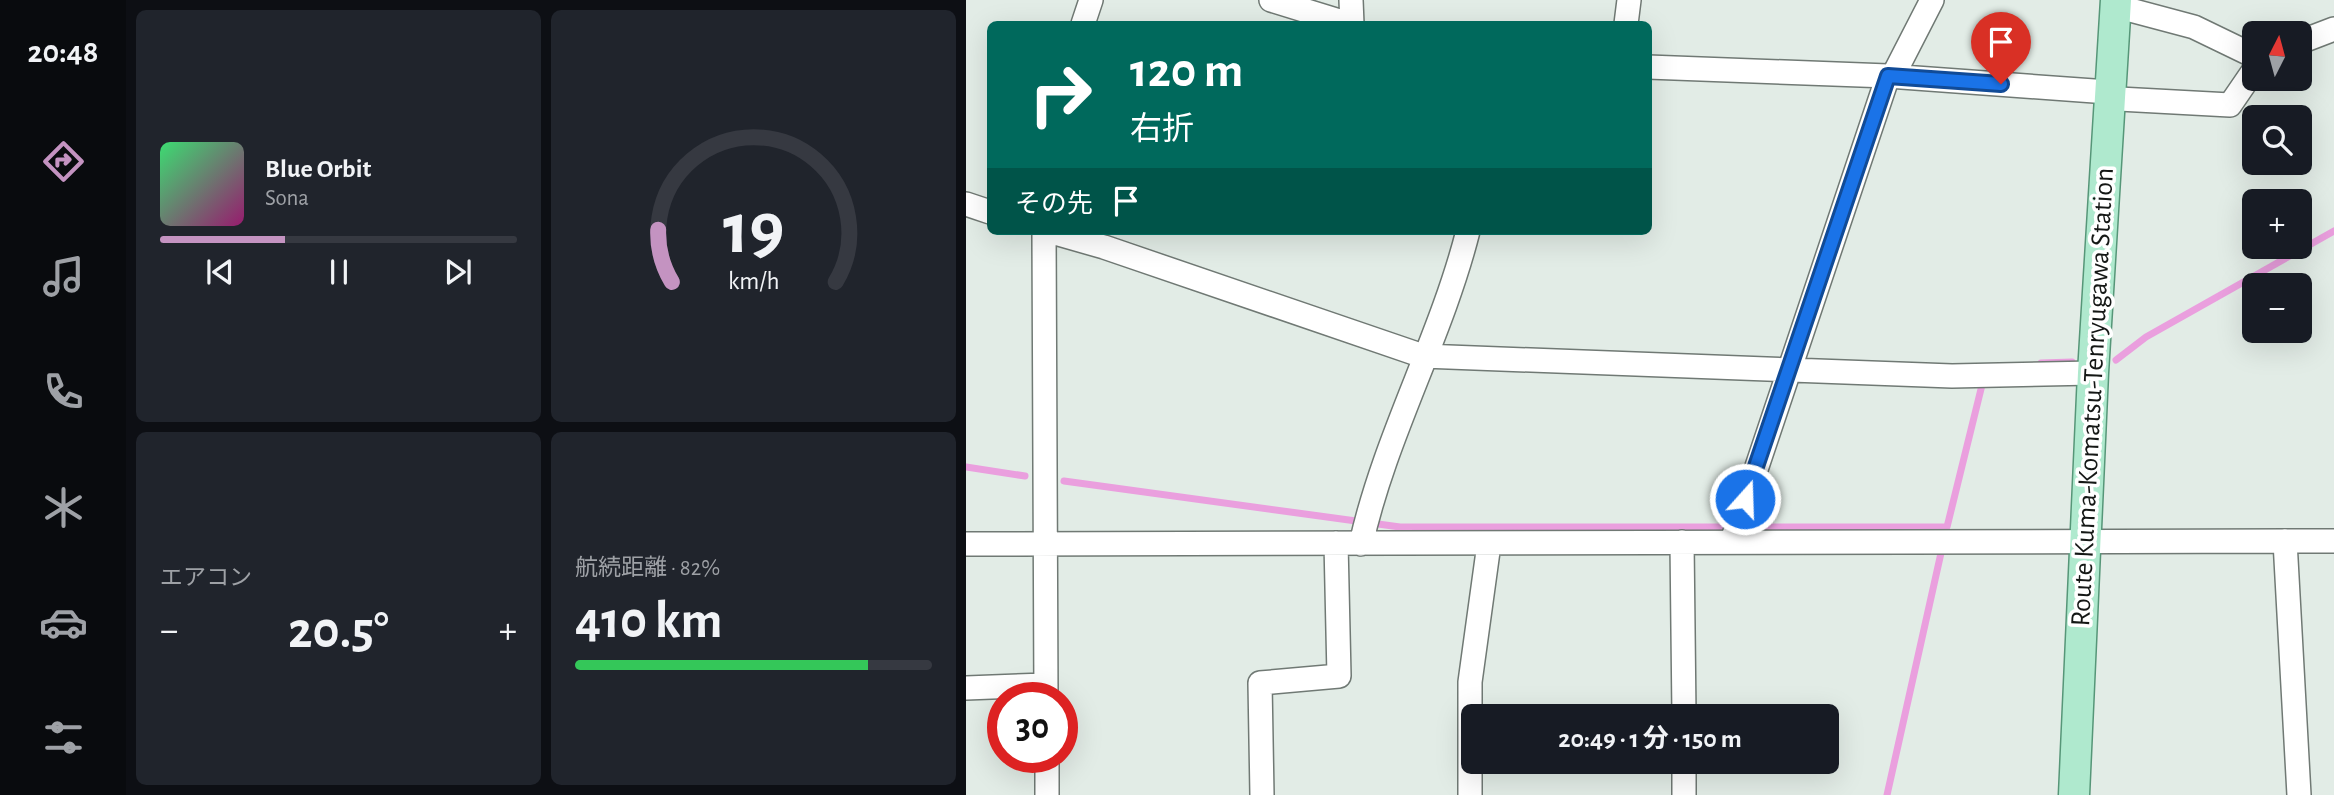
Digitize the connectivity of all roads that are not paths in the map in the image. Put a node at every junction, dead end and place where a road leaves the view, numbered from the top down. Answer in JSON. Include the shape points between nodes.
{"nodes":[{"id":1,"x":1091,"y":0,"type":"edge"},
{"id":2,"x":1271,"y":0,"type":"edge"},
{"id":3,"x":1350,"y":0,"type":"edge"},
{"id":4,"x":1629,"y":0,"type":"edge"},
{"id":5,"x":1932,"y":0,"type":"edge"},
{"id":6,"x":2115,"y":3,"type":"edge"},
{"id":7,"x":1084,"y":21,"type":"edge"},
{"id":8,"x":1340,"y":21,"type":"edge"},
{"id":9,"x":1350,"y":21,"type":"edge"},
{"id":10,"x":1626,"y":21,"type":"edge"},
{"id":11,"x":2334,"y":29,"type":"edge"},
{"id":12,"x":2312,"y":37,"type":"edge"},
{"id":13,"x":2242,"y":50,"type":"edge"},
{"id":14,"x":1652,"y":67,"type":"edge"},
{"id":15,"x":1891,"y":76,"type":"junction"},
{"id":16,"x":2242,"y":88,"type":"edge"},
{"id":17,"x":2108,"y":92,"type":"junction"},
{"id":18,"x":966,"y":204,"type":"edge"},
{"id":19,"x":987,"y":211,"type":"edge"},
{"id":20,"x":1046,"y":235,"type":"edge"},
{"id":21,"x":1060,"y":235,"type":"edge"},
{"id":22,"x":1467,"y":235,"type":"edge"},
{"id":23,"x":1423,"y":356,"type":"junction"},
{"id":24,"x":1790,"y":369,"type":"junction"},
{"id":25,"x":2093,"y":373,"type":"junction"},
{"id":26,"x":1734,"y":533,"type":"junction"},
{"id":27,"x":1362,"y":540,"type":"junction"},
{"id":28,"x":2087,"y":540,"type":"junction"},
{"id":29,"x":2285,"y":541,"type":"junction"},
{"id":30,"x":2334,"y":541,"type":"edge"},
{"id":31,"x":1682,"y":542,"type":"junction"},
{"id":32,"x":1336,"y":543,"type":"junction"},
{"id":33,"x":966,"y":544,"type":"edge"},
{"id":34,"x":1047,"y":544,"type":"junction"},
{"id":35,"x":1489,"y":544,"type":"junction"},
{"id":36,"x":1046,"y":682,"type":"edge"},
{"id":37,"x":966,"y":688,"type":"edge"},
{"id":38,"x":987,"y":689,"type":"edge"},
{"id":39,"x":1684,"y":704,"type":"edge"},
{"id":40,"x":1046,"y":773,"type":"edge"},
{"id":41,"x":1684,"y":774,"type":"edge"},
{"id":42,"x":1047,"y":795,"type":"edge"},
{"id":43,"x":1262,"y":795,"type":"edge"},
{"id":44,"x":1470,"y":795,"type":"edge"},
{"id":45,"x":1684,"y":795,"type":"edge"},
{"id":46,"x":2074,"y":795,"type":"edge"},
{"id":47,"x":2300,"y":795,"type":"edge"}],
"edges":[{"from":1,"to":7,"type":"street"},
{"from":2,"to":8,"type":"street"},
{"from":3,"to":9,"type":"street"},
{"from":4,"to":10,"type":"street"},
{"from":5,"to":15,"type":"street"},
{"from":6,"to":13,"type":"street","via":[[2194,27]]},
{"from":6,"to":17,"type":"main road","name":"Route Kuma-Komatsu-Tenryugawa Station"},
{"from":11,"to":12,"type":"street"},
{"from":14,"to":15,"type":"street"},
{"from":15,"to":17,"type":"street"},
{"from":15,"to":24,"type":"street"},
{"from":16,"to":17,"type":"street","via":[[2230,105],[2119,99]]},
{"from":17,"to":25,"type":"main road","name":"Route Kuma-Komatsu-Tenryugawa Station"},
{"from":18,"to":19,"type":"street"},
{"from":20,"to":34,"type":"street"},
{"from":21,"to":23,"type":"street"},
{"from":22,"to":23,"type":"street","via":[[1460,265]]},
{"from":23,"to":24,"type":"street"},
{"from":23,"to":27,"type":"street"},
{"from":24,"to":25,"type":"street","via":[[1952,376]]},
{"from":24,"to":26,"type":"street"},
{"from":25,"to":28,"type":"main road","name":"Route Kuma-Komatsu-Tenryugawa Station"},
{"from":26,"to":28,"type":"street"},
{"from":26,"to":31,"type":"street"},
{"from":27,"to":32,"type":"street"},
{"from":27,"to":35,"type":"street"},
{"from":28,"to":29,"type":"street"},
{"from":28,"to":46,"type":"main road","name":"Route Kuma-Komatsu-Tenryugawa Station"},
{"from":29,"to":30,"type":"street"},
{"from":29,"to":47,"type":"street"},
{"from":31,"to":35,"type":"street"},
{"from":31,"to":39,"type":"street"},
{"from":32,"to":34,"type":"street"},
{"from":32,"to":43,"type":"street","via":[[1339,676],[1260,683]]},
{"from":33,"to":34,"type":"street"},
{"from":34,"to":36,"type":"street"},
{"from":35,"to":44,"type":"street","via":[[1470,682]]},
{"from":37,"to":38,"type":"street"},
{"from":40,"to":42,"type":"street"},
{"from":41,"to":45,"type":"street"}]}
